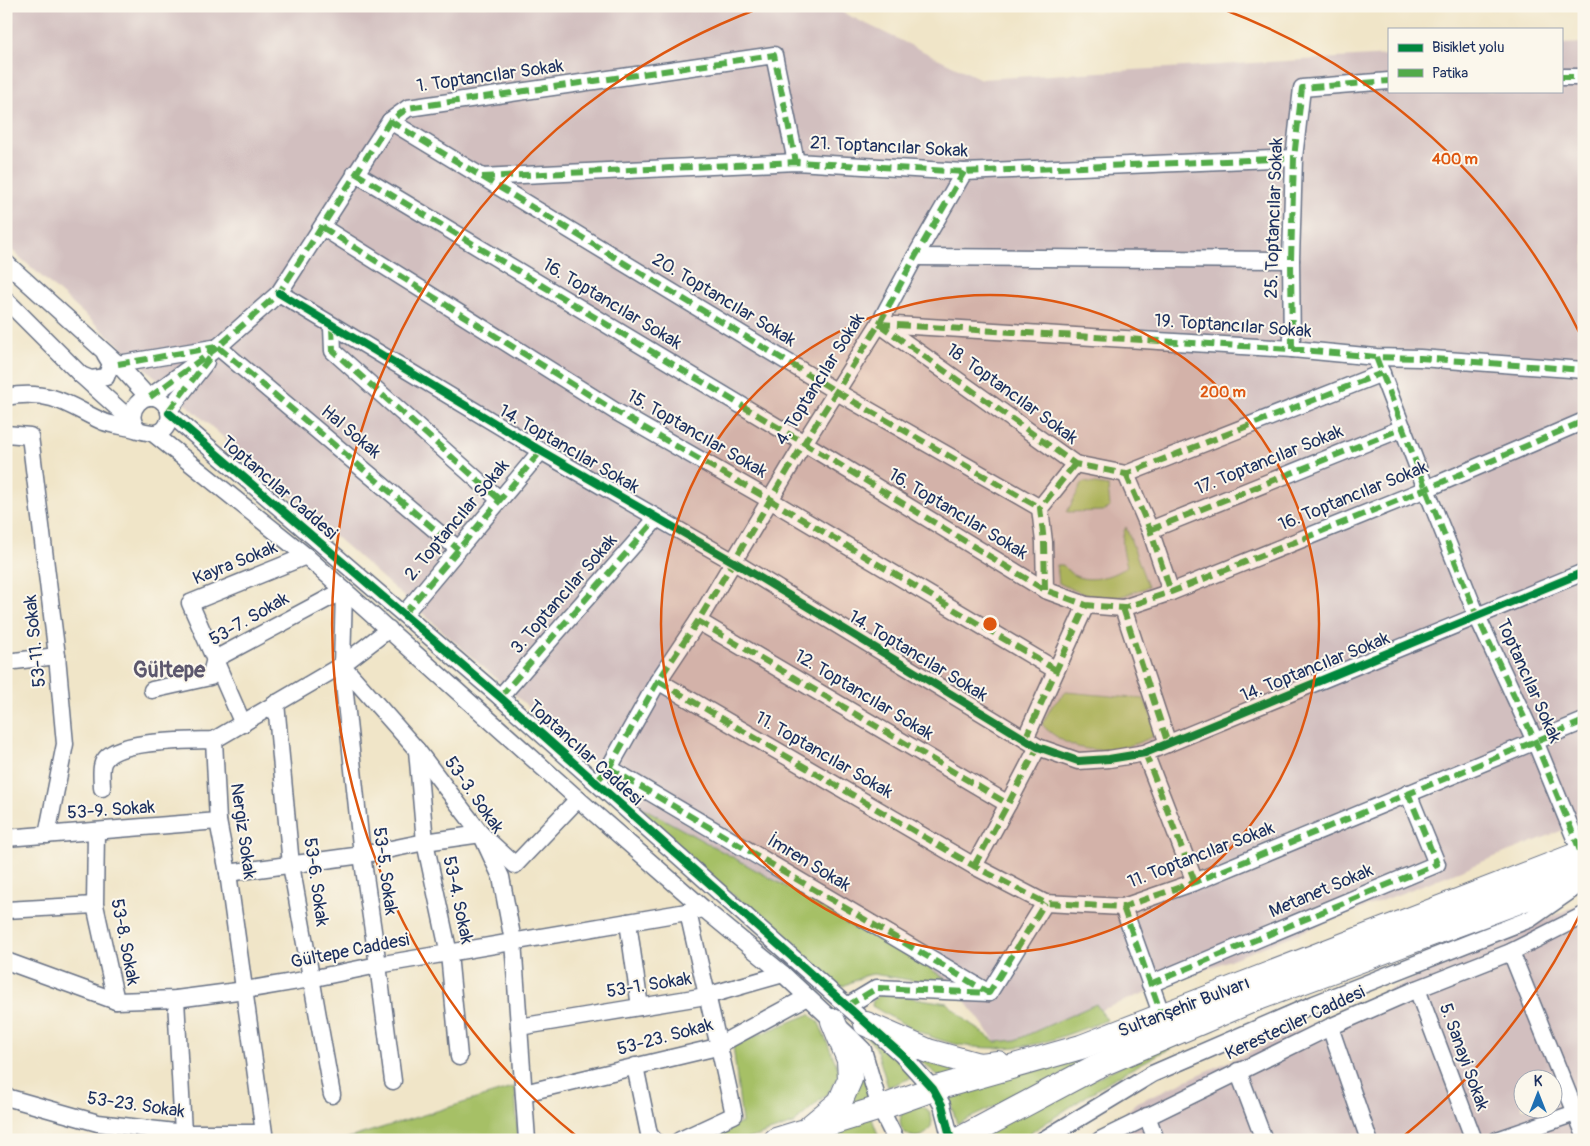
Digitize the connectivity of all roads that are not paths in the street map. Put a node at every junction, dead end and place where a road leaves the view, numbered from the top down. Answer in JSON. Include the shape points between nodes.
{"nodes":[{"id":1,"x":1562,"y":77,"type":"edge"},
{"id":2,"x":1584,"y":77,"type":"edge"},
{"id":3,"x":1388,"y":81,"type":"edge"},
{"id":4,"x":390,"y":121,"type":"junction"},
{"id":5,"x":1294,"y":158,"type":"junction"},
{"id":6,"x":796,"y":162,"type":"junction"},
{"id":7,"x":964,"y":172,"type":"junction"},
{"id":8,"x":355,"y":173,"type":"junction"},
{"id":9,"x":482,"y":177,"type":"junction"},
{"id":10,"x":322,"y":226,"type":"junction"},
{"id":11,"x":915,"y":257,"type":"junction"},
{"id":12,"x":1291,"y":260,"type":"junction"},
{"id":13,"x":6,"y":262,"type":"edge"},
{"id":14,"x":279,"y":293,"type":"junction"},
{"id":15,"x":6,"y":300,"type":"edge"},
{"id":16,"x":879,"y":324,"type":"junction"},
{"id":17,"x":332,"y":327,"type":"junction"},
{"id":18,"x":218,"y":347,"type":"junction"},
{"id":19,"x":1292,"y":349,"type":"junction"},
{"id":20,"x":105,"y":354,"type":"junction"},
{"id":21,"x":1376,"y":357,"type":"junction"},
{"id":22,"x":118,"y":364,"type":"junction"},
{"id":23,"x":1584,"y":370,"type":"edge"},
{"id":24,"x":1382,"y":373,"type":"junction"},
{"id":25,"x":81,"y":375,"type":"junction"},
{"id":26,"x":836,"y":392,"type":"junction"},
{"id":27,"x":6,"y":396,"type":"edge"},
{"id":28,"x":149,"y":397,"type":"junction"},
{"id":29,"x":169,"y":411,"type":"junction"},
{"id":30,"x":1584,"y":421,"type":"edge"},
{"id":31,"x":142,"y":428,"type":"junction"},
{"id":32,"x":1403,"y":428,"type":"junction"},
{"id":33,"x":6,"y":434,"type":"edge"},
{"id":34,"x":804,"y":443,"type":"junction"},
{"id":35,"x":541,"y":451,"type":"junction"},
{"id":36,"x":1075,"y":464,"type":"junction"},
{"id":37,"x":1126,"y":474,"type":"junction"},
{"id":38,"x":1426,"y":489,"type":"junction"},
{"id":39,"x":500,"y":500,"type":"junction"},
{"id":40,"x":770,"y":500,"type":"junction"},
{"id":41,"x":1040,"y":508,"type":"junction"},
{"id":42,"x":657,"y":518,"type":"junction"},
{"id":43,"x":1150,"y":530,"type":"junction"},
{"id":44,"x":458,"y":549,"type":"junction"},
{"id":45,"x":306,"y":556,"type":"junction"},
{"id":46,"x":734,"y":562,"type":"junction"},
{"id":47,"x":1584,"y":572,"type":"edge"},
{"id":48,"x":344,"y":590,"type":"junction"},
{"id":49,"x":1045,"y":590,"type":"junction"},
{"id":50,"x":1171,"y":592,"type":"junction"},
{"id":51,"x":1086,"y":605,"type":"junction"},
{"id":52,"x":1123,"y":608,"type":"junction"},
{"id":53,"x":404,"y":614,"type":"junction"},
{"id":54,"x":1477,"y":616,"type":"junction"},
{"id":55,"x":698,"y":621,"type":"junction"},
{"id":56,"x":389,"y":629,"type":"junction"},
{"id":57,"x":57,"y":656,"type":"junction"},
{"id":58,"x":214,"y":659,"type":"junction"},
{"id":59,"x":6,"y":662,"type":"edge"},
{"id":60,"x":342,"y":665,"type":"junction"},
{"id":61,"x":1056,"y":670,"type":"junction"},
{"id":62,"x":658,"y":680,"type":"junction"},
{"id":63,"x":152,"y":690,"type":"dead end"},
{"id":64,"x":500,"y":697,"type":"junction"},
{"id":65,"x":276,"y":703,"type":"junction"},
{"id":66,"x":1584,"y":721,"type":"edge"},
{"id":67,"x":243,"y":724,"type":"junction"},
{"id":68,"x":214,"y":740,"type":"junction"},
{"id":69,"x":1535,"y":741,"type":"junction"},
{"id":70,"x":1031,"y":743,"type":"junction"},
{"id":71,"x":1168,"y":744,"type":"junction"},
{"id":72,"x":417,"y":750,"type":"junction"},
{"id":73,"x":1145,"y":753,"type":"junction"},
{"id":74,"x":609,"y":768,"type":"junction"},
{"id":75,"x":596,"y":782,"type":"junction"},
{"id":76,"x":102,"y":788,"type":"dead end"},
{"id":77,"x":1408,"y":793,"type":"junction"},
{"id":78,"x":578,"y":799,"type":"junction"},
{"id":79,"x":1008,"y":804,"type":"junction"},
{"id":80,"x":218,"y":821,"type":"junction"},
{"id":81,"x":96,"y":831,"type":"junction"},
{"id":82,"x":481,"y":834,"type":"junction"},
{"id":83,"x":48,"y":835,"type":"junction"},
{"id":84,"x":6,"y":838,"type":"edge"},
{"id":85,"x":425,"y":842,"type":"junction"},
{"id":86,"x":1582,"y":853,"type":"edge"},
{"id":87,"x":362,"y":855,"type":"junction"},
{"id":88,"x":291,"y":865,"type":"junction"},
{"id":89,"x":974,"y":866,"type":"junction"},
{"id":90,"x":228,"y":873,"type":"junction"},
{"id":91,"x":1584,"y":877,"type":"edge"},
{"id":92,"x":1194,"y":882,"type":"junction"},
{"id":93,"x":1584,"y":882,"type":"edge"},
{"id":94,"x":1045,"y":903,"type":"junction"},
{"id":95,"x":95,"y":905,"type":"junction"},
{"id":96,"x":1123,"y":907,"type":"junction"},
{"id":97,"x":704,"y":909,"type":"junction"},
{"id":98,"x":6,"y":910,"type":"edge"},
{"id":99,"x":688,"y":912,"type":"junction"},
{"id":100,"x":1584,"y":915,"type":"edge"},
{"id":101,"x":628,"y":922,"type":"junction"},
{"id":102,"x":513,"y":941,"type":"junction"},
{"id":103,"x":1511,"y":952,"type":"junction"},
{"id":104,"x":449,"y":954,"type":"junction"},
{"id":105,"x":6,"y":961,"type":"edge"},
{"id":106,"x":378,"y":965,"type":"junction"},
{"id":107,"x":782,"y":974,"type":"junction"},
{"id":108,"x":310,"y":979,"type":"junction"},
{"id":109,"x":1150,"y":984,"type":"junction"},
{"id":110,"x":1417,"y":989,"type":"junction"},
{"id":111,"x":245,"y":990,"type":"junction"},
{"id":112,"x":989,"y":993,"type":"junction"},
{"id":113,"x":706,"y":996,"type":"junction"},
{"id":114,"x":807,"y":997,"type":"junction"},
{"id":115,"x":176,"y":999,"type":"junction"},
{"id":116,"x":116,"y":1001,"type":"junction"},
{"id":117,"x":640,"y":1007,"type":"junction"},
{"id":118,"x":840,"y":1014,"type":"junction"},
{"id":119,"x":1162,"y":1016,"type":"junction"},
{"id":120,"x":866,"y":1024,"type":"junction"},
{"id":121,"x":1330,"y":1026,"type":"junction"},
{"id":122,"x":519,"y":1027,"type":"junction"},
{"id":123,"x":720,"y":1045,"type":"junction"},
{"id":124,"x":459,"y":1057,"type":"dead end"},
{"id":125,"x":1035,"y":1060,"type":"junction"},
{"id":126,"x":635,"y":1066,"type":"junction"},
{"id":127,"x":1238,"y":1071,"type":"junction"},
{"id":128,"x":393,"y":1081,"type":"dead end"},
{"id":129,"x":933,"y":1089,"type":"junction"},
{"id":130,"x":524,"y":1093,"type":"junction"},
{"id":131,"x":332,"y":1095,"type":"dead end"},
{"id":132,"x":6,"y":1097,"type":"edge"},
{"id":133,"x":880,"y":1108,"type":"junction"},
{"id":134,"x":1580,"y":1111,"type":"edge"},
{"id":135,"x":1147,"y":1116,"type":"junction"},
{"id":136,"x":804,"y":1132,"type":"junction"},
{"id":137,"x":183,"y":1133,"type":"junction"},
{"id":138,"x":264,"y":1133,"type":"joint"},
{"id":139,"x":1584,"y":1133,"type":"edge"},
{"id":140,"x":527,"y":1140,"type":"edge"},
{"id":141,"x":654,"y":1140,"type":"edge"},
{"id":142,"x":680,"y":1140,"type":"edge"},
{"id":143,"x":776,"y":1140,"type":"edge"},
{"id":144,"x":896,"y":1140,"type":"edge"},
{"id":145,"x":951,"y":1140,"type":"edge"},
{"id":146,"x":958,"y":1140,"type":"edge"},
{"id":147,"x":1042,"y":1140,"type":"edge"},
{"id":148,"x":1100,"y":1140,"type":"edge"},
{"id":149,"x":1156,"y":1140,"type":"edge"},
{"id":150,"x":1264,"y":1140,"type":"edge"},
{"id":151,"x":1369,"y":1140,"type":"edge"},
{"id":152,"x":1474,"y":1140,"type":"edge"},
{"id":153,"x":1497,"y":1140,"type":"edge"}],
"edges":[{"from":1,"to":2,"type":"street"},
{"from":3,"to":5,"type":"street","name":"25. Toptancılar Sokak","via":[[1302,88]]},
{"from":4,"to":6,"type":"street","name":"1. Toptancılar Sokak","via":[[408,108],[774,55]]},
{"from":4,"to":8,"type":"street","name":"1. Toptancılar Sokak"},
{"from":4,"to":9,"type":"street","name":"20. Toptancılar Sokak"},
{"from":5,"to":7,"type":"street","name":"21. Toptancılar Sokak"},
{"from":5,"to":12,"type":"street","name":"25. Toptancılar Sokak"},
{"from":6,"to":7,"type":"street","name":"21. Toptancılar Sokak"},
{"from":6,"to":9,"type":"street","name":"21. Toptancılar Sokak"},
{"from":7,"to":11,"type":"street","name":"4. Toptancılar Sokak"},
{"from":8,"to":10,"type":"street","name":"1. Toptancılar Sokak"},
{"from":8,"to":34,"type":"street","name":"16. Toptancılar Sokak"},
{"from":9,"to":26,"type":"street","name":"20. Toptancılar Sokak"},
{"from":10,"to":14,"type":"street","name":"1. Toptancılar Sokak"},
{"from":10,"to":40,"type":"street","name":"15. Toptancılar Sokak","via":[[615,410]]},
{"from":11,"to":12,"type":"street"},
{"from":11,"to":16,"type":"street","name":"4. Toptancılar Sokak"},
{"from":12,"to":19,"type":"street","name":"25. Toptancılar Sokak"},
{"from":13,"to":20,"type":"street"},
{"from":14,"to":17,"type":"street","name":"14. Toptancılar Sokak"},
{"from":14,"to":18,"type":"street","name":"1. Toptancılar Sokak"},
{"from":15,"to":25,"type":"street","name":"Toptancılar Caddesi"},
{"from":16,"to":19,"type":"street","name":"19. Toptancılar Sokak"},
{"from":16,"to":26,"type":"street","name":"4. Toptancılar Sokak"},
{"from":16,"to":36,"type":"street","name":"18. Toptancılar Sokak"},
{"from":17,"to":35,"type":"street","name":"14. Toptancılar Sokak"},
{"from":17,"to":39,"type":"street","via":[[333,351]]},
{"from":18,"to":22,"type":"street"},
{"from":18,"to":28,"type":"street","name":"1. Toptancılar Sokak"},
{"from":18,"to":29,"type":"street","name":"1. Toptancılar Sokak"},
{"from":18,"to":44,"type":"street","name":"Hal Sokak"},
{"from":19,"to":21,"type":"street","name":"19. Toptancılar Sokak"},
{"from":20,"to":22,"type":"street"},
{"from":20,"to":25,"type":"street","via":[[111,364],[106,377],[91,379]]},
{"from":21,"to":23,"type":"street","name":"19. Toptancılar Sokak"},
{"from":21,"to":24,"type":"street","name":"Toptancılar Sokak"},
{"from":22,"to":28,"type":"street"},
{"from":24,"to":32,"type":"street","name":"Toptancılar Sokak"},
{"from":24,"to":37,"type":"street"},
{"from":25,"to":31,"type":"street","name":"Toptancılar Caddesi"},
{"from":26,"to":34,"type":"street","name":"4. Toptancılar Sokak"},
{"from":26,"to":41,"type":"street","name":"20. Toptancılar Sokak"},
{"from":27,"to":31,"type":"street","via":[[53,398],[106,423]]},
{"from":28,"to":29,"type":"street","via":[[161,400]]},
{"from":28,"to":31,"type":"street","via":[[142,399],[132,412]]},
{"from":29,"to":31,"type":"street","via":[[169,420],[161,431]]},
{"from":29,"to":53,"type":"street","name":"Toptancılar Caddesi"},
{"from":30,"to":38,"type":"street","name":"16. Toptancılar Sokak"},
{"from":31,"to":45,"type":"street","name":"Toptancılar Caddesi"},
{"from":32,"to":38,"type":"street","name":"Toptancılar Sokak"},
{"from":32,"to":43,"type":"street","name":"17. Toptancılar Sokak"},
{"from":33,"to":57,"type":"street","name":"53-11. Sokak","via":[[30,436]]},
{"from":34,"to":40,"type":"street","name":"4. Toptancılar Sokak"},
{"from":34,"to":49,"type":"street","name":"16. Toptancılar Sokak"},
{"from":35,"to":39,"type":"street","name":"2. Toptancılar Sokak"},
{"from":35,"to":42,"type":"street","name":"14. Toptancılar Sokak"},
{"from":36,"to":37,"type":"street","name":"18. Toptancılar Sokak"},
{"from":36,"to":41,"type":"street"},
{"from":37,"to":43,"type":"street"},
{"from":38,"to":50,"type":"street","name":"16. Toptancılar Sokak"},
{"from":38,"to":54,"type":"street","name":"Toptancılar Sokak"},
{"from":39,"to":44,"type":"street","name":"2. Toptancılar Sokak"},
{"from":40,"to":46,"type":"street","name":"4. Toptancılar Sokak"},
{"from":40,"to":61,"type":"street","name":"15. Toptancılar Sokak"},
{"from":41,"to":49,"type":"street"},
{"from":42,"to":46,"type":"street","name":"14. Toptancılar Sokak"},
{"from":42,"to":64,"type":"street","name":"3. Toptancılar Sokak"},
{"from":43,"to":50,"type":"street"},
{"from":44,"to":53,"type":"street","name":"2. Toptancılar Sokak"},
{"from":45,"to":48,"type":"street","name":"Toptancılar Caddesi"},
{"from":45,"to":58,"type":"street","name":"Kayra Sokak","via":[[190,603]]},
{"from":46,"to":55,"type":"street","name":"4. Toptancılar Sokak"},
{"from":46,"to":70,"type":"street","name":"14. Toptancılar Sokak"},
{"from":47,"to":54,"type":"street","name":"14. Toptancılar Sokak"},
{"from":48,"to":56,"type":"street","name":"Toptancılar Caddesi"},
{"from":48,"to":58,"type":"street","name":"53-7. Sokak"},
{"from":48,"to":60,"type":"street"},
{"from":49,"to":51,"type":"street","name":"16. Toptancılar Sokak"},
{"from":50,"to":52,"type":"street","name":"16. Toptancılar Sokak"},
{"from":51,"to":52,"type":"street","name":"16. Toptancılar Sokak"},
{"from":51,"to":61,"type":"street"},
{"from":52,"to":71,"type":"street"},
{"from":53,"to":64,"type":"street","name":"Toptancılar Caddesi"},
{"from":54,"to":69,"type":"street","name":"Toptancılar Sokak"},
{"from":54,"to":71,"type":"street","name":"14. Toptancılar Sokak"},
{"from":55,"to":62,"type":"street","name":"4. Toptancılar Sokak"},
{"from":55,"to":79,"type":"street","name":"12. Toptancılar Sokak"},
{"from":56,"to":60,"type":"street"},
{"from":56,"to":78,"type":"street","name":"Toptancılar Caddesi"},
{"from":57,"to":59,"type":"street"},
{"from":57,"to":83,"type":"street","name":"53-11. Sokak","via":[[65,744]]},
{"from":58,"to":63,"type":"street","name":"53-7. Sokak","via":[[210,677]]},
{"from":58,"to":67,"type":"street","name":"Kayra Sokak"},
{"from":60,"to":65,"type":"street"},
{"from":60,"to":72,"type":"street","name":"53-3. Sokak"},
{"from":60,"to":87,"type":"street","name":"53-5. Sokak"},
{"from":61,"to":70,"type":"street"},
{"from":62,"to":74,"type":"street","name":"4. Toptancılar Sokak"},
{"from":62,"to":89,"type":"street","name":"11. Toptancılar Sokak"},
{"from":64,"to":75,"type":"street","name":"Toptancılar Caddesi"},
{"from":65,"to":67,"type":"street"},
{"from":65,"to":88,"type":"street","name":"53-6. Sokak"},
{"from":66,"to":69,"type":"street","name":"11. Toptancılar Sokak"},
{"from":67,"to":68,"type":"street"},
{"from":68,"to":76,"type":"street","via":[[161,742],[118,751],[103,762]]},
{"from":68,"to":80,"type":"street","name":"Nergiz Sokak"},
{"from":69,"to":77,"type":"street","name":"11. Toptancılar Sokak"},
{"from":69,"to":86,"type":"street","name":"Toptancılar Sokak"},
{"from":70,"to":73,"type":"street","name":"14. Toptancılar Sokak","via":[[1078,761]]},
{"from":70,"to":79,"type":"street"},
{"from":71,"to":73,"type":"street","name":"14. Toptancılar Sokak"},
{"from":72,"to":82,"type":"street","name":"53-3. Sokak"},
{"from":72,"to":85,"type":"street","name":"53-4. Sokak"},
{"from":73,"to":92,"type":"street"},
{"from":74,"to":75,"type":"street","name":"4. Toptancılar Sokak"},
{"from":74,"to":112,"type":"street","name":"İmren Sokak"},
{"from":75,"to":118,"type":"street","name":"Toptancılar Caddesi"},
{"from":77,"to":92,"type":"street","name":"11. Toptancılar Sokak"},
{"from":77,"to":109,"type":"street","name":"Metanet Sokak","via":[[1437,864]]},
{"from":78,"to":82,"type":"street","via":[[515,865]]},
{"from":78,"to":97,"type":"street","name":"Toptancılar Caddesi"},
{"from":79,"to":89,"type":"street"},
{"from":80,"to":81,"type":"street","name":"53-9. Sokak"},
{"from":80,"to":90,"type":"street","name":"Nergiz Sokak"},
{"from":81,"to":83,"type":"street","name":"53-9. Sokak"},
{"from":81,"to":95,"type":"street","name":"53-8. Sokak"},
{"from":82,"to":85,"type":"street"},
{"from":82,"to":102,"type":"street","name":"53-3. Sokak","via":[[501,878]]},
{"from":83,"to":84,"type":"street","name":"53-9. Sokak"},
{"from":85,"to":87,"type":"street"},
{"from":85,"to":104,"type":"street","name":"53-4. Sokak"},
{"from":86,"to":119,"type":"highway","name":"Sultanşehir Bulvarı"},
{"from":87,"to":88,"type":"street"},
{"from":87,"to":106,"type":"street","name":"53-5. Sokak"},
{"from":88,"to":90,"type":"street"},
{"from":88,"to":108,"type":"street","name":"53-6. Sokak"},
{"from":89,"to":94,"type":"street","name":"11. Toptancılar Sokak"},
{"from":90,"to":111,"type":"street","name":"Nergiz Sokak"},
{"from":91,"to":146,"type":"highway","name":"Sultanşehir Bulvarı","via":[[1253,1000],[1095,1068]]},
{"from":92,"to":96,"type":"street","name":"11. Toptancılar Sokak"},
{"from":93,"to":147,"type":"street","via":[[1530,918],[1314,1004],[1152,1074]]},
{"from":94,"to":96,"type":"street","name":"11. Toptancılar Sokak"},
{"from":94,"to":112,"type":"street"},
{"from":95,"to":98,"type":"street"},
{"from":95,"to":116,"type":"street","name":"53-8. Sokak"},
{"from":96,"to":109,"type":"street"},
{"from":97,"to":99,"type":"street","name":"Gültepe Caddesi"},
{"from":97,"to":107,"type":"street","name":"Toptancılar Caddesi"},
{"from":99,"to":101,"type":"street","name":"Gültepe Caddesi"},
{"from":99,"to":113,"type":"street"},
{"from":100,"to":103,"type":"street","name":"Keresteciler Caddesi"},
{"from":101,"to":102,"type":"street","name":"Gültepe Caddesi"},
{"from":101,"to":117,"type":"street"},
{"from":102,"to":104,"type":"street","name":"Gültepe Caddesi"},
{"from":102,"to":122,"type":"street","name":"53-3. Sokak"},
{"from":103,"to":110,"type":"street","name":"Keresteciler Caddesi"},
{"from":103,"to":134,"type":"street"},
{"from":104,"to":106,"type":"street","name":"Gültepe Caddesi"},
{"from":104,"to":124,"type":"street","name":"53-4. Sokak"},
{"from":105,"to":116,"type":"street","name":"Gültepe Caddesi"},
{"from":106,"to":108,"type":"street","name":"Gültepe Caddesi"},
{"from":106,"to":128,"type":"street","name":"53-5. Sokak"},
{"from":107,"to":113,"type":"street","name":"53-1. Sokak"},
{"from":107,"to":114,"type":"street","name":"Toptancılar Caddesi"},
{"from":108,"to":111,"type":"street","name":"Gültepe Caddesi"},
{"from":108,"to":131,"type":"street","name":"53-6. Sokak"},
{"from":109,"to":119,"type":"street"},
{"from":110,"to":121,"type":"street","name":"Keresteciler Caddesi"},
{"from":110,"to":152,"type":"street","name":"5. Sanayi Sokak"},
{"from":111,"to":115,"type":"street","name":"Gültepe Caddesi"},
{"from":111,"to":138,"type":"street","name":"Nergiz Sokak"},
{"from":112,"to":118,"type":"street","via":[[878,988]]},
{"from":113,"to":117,"type":"street","name":"53-1. Sokak"},
{"from":113,"to":123,"type":"street"},
{"from":114,"to":118,"type":"street","name":"Toptancılar Caddesi"},
{"from":114,"to":123,"type":"street","name":"53-23. Sokak"},
{"from":115,"to":116,"type":"street","name":"Gültepe Caddesi"},
{"from":115,"to":137,"type":"street"},
{"from":117,"to":122,"type":"street","name":"53-1. Sokak"},
{"from":118,"to":120,"type":"street","name":"Toptancılar Caddesi"},
{"from":118,"to":133,"type":"street","name":"Toptancılar Caddesi","via":[[864,1050]]},
{"from":118,"to":136,"type":"highway","via":[[850,1079],[840,1102]]},
{"from":119,"to":125,"type":"highway","name":"Sultanşehir Bulvarı","via":[[1081,1047]]},
{"from":120,"to":125,"type":"highway","via":[[928,1051],[979,1065]]},
{"from":120,"to":129,"type":"street","name":"Toptancılar Caddesi","via":[[902,1055]]},
{"from":121,"to":127,"type":"street","name":"Keresteciler Caddesi"},
{"from":121,"to":151,"type":"street"},
{"from":122,"to":130,"type":"street","name":"53-3. Sokak"},
{"from":123,"to":126,"type":"street","name":"53-23. Sokak"},
{"from":123,"to":142,"type":"street","via":[[734,1115]]},
{"from":125,"to":129,"type":"highway","name":"Sultanşehir Bulvarı"},
{"from":126,"to":130,"type":"street","name":"53-23. Sokak"},
{"from":126,"to":141,"type":"street","via":[[649,1134]]},
{"from":127,"to":135,"type":"street","name":"Keresteciler Caddesi"},
{"from":127,"to":150,"type":"street"},
{"from":129,"to":133,"type":"highway","name":"Sultanşehir Bulvarı"},
{"from":129,"to":145,"type":"street","name":"Toptancılar Caddesi","via":[[942,1106]]},
{"from":130,"to":140,"type":"street","name":"53-3. Sokak"},
{"from":132,"to":137,"type":"street","name":"53-23. Sokak","via":[[98,1123]]},
{"from":133,"to":136,"type":"highway","name":"Sultanşehir Bulvarı"},
{"from":133,"to":144,"type":"street","name":"Toptancılar Caddesi"},
{"from":134,"to":139,"type":"street"},
{"from":134,"to":153,"type":"street"},
{"from":135,"to":148,"type":"street","name":"Keresteciler Caddesi"},
{"from":135,"to":149,"type":"street"},
{"from":136,"to":143,"type":"highway","name":"Sultanşehir Bulvarı"},
{"from":137,"to":138,"type":"street","name":"53-23. Sokak"}]}
